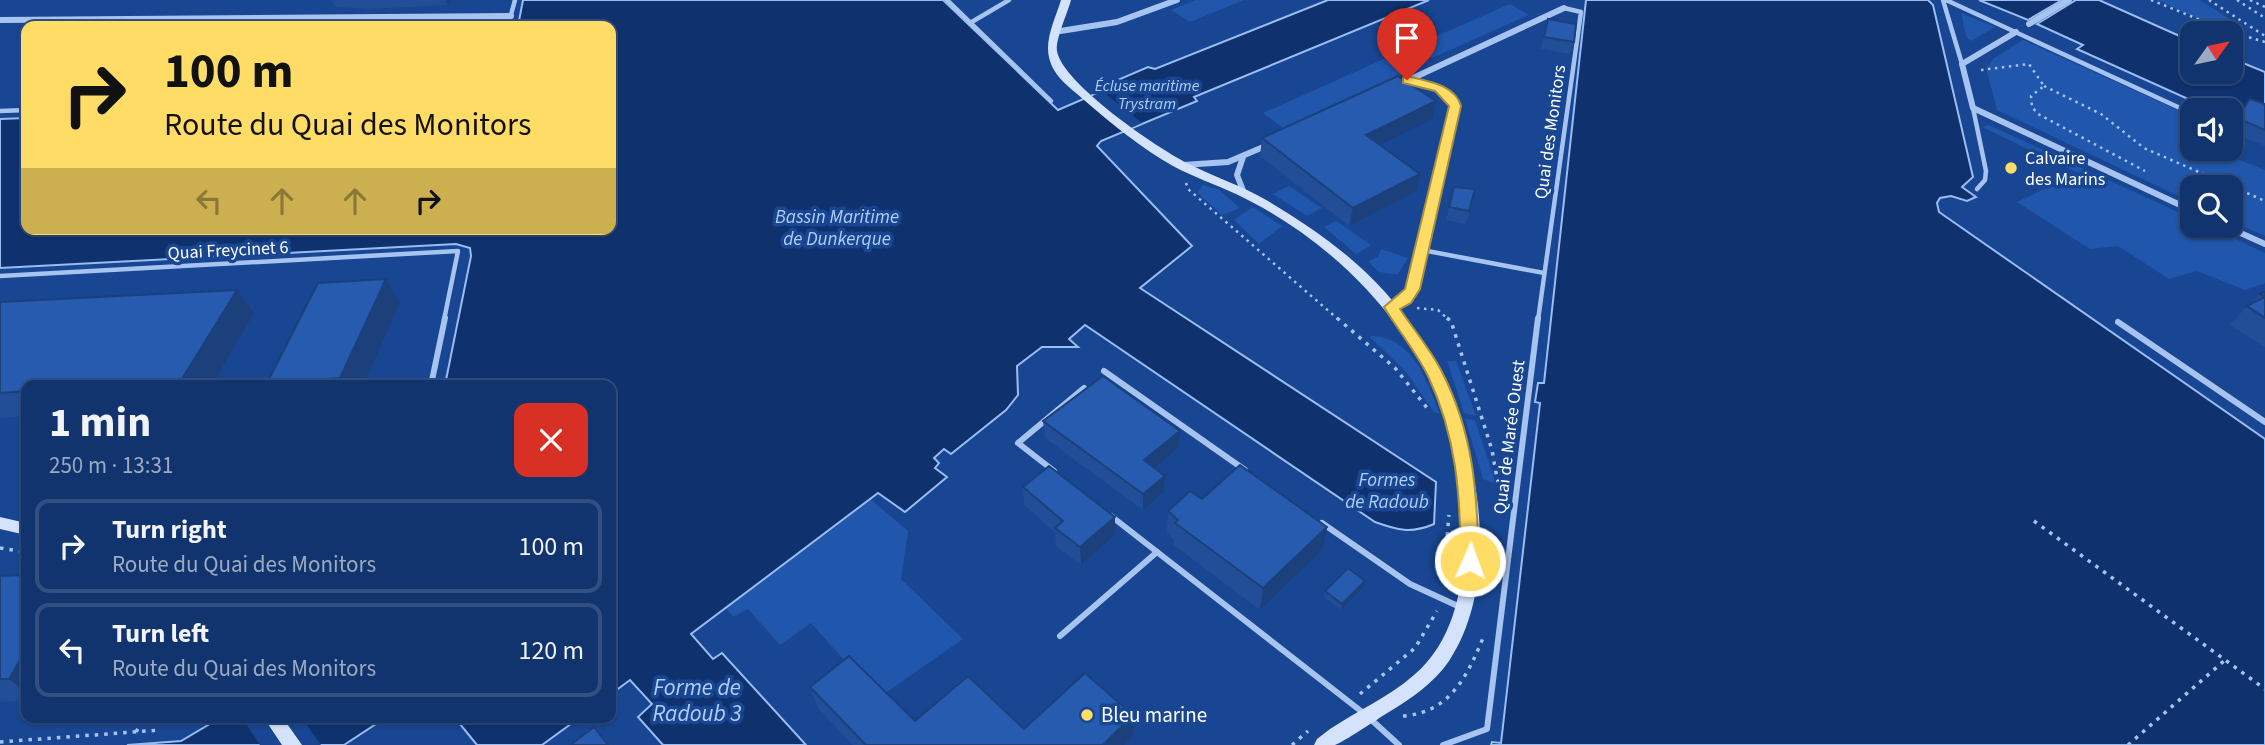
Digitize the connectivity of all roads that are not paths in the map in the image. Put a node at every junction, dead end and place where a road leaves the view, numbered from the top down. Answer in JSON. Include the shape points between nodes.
{"nodes":[{"id":1,"x":515,"y":0,"type":"edge"},
{"id":2,"x":947,"y":0,"type":"edge"},
{"id":3,"x":1009,"y":0,"type":"edge"},
{"id":4,"x":1066,"y":0,"type":"edge"},
{"id":5,"x":1177,"y":0,"type":"edge"},
{"id":6,"x":1945,"y":0,"type":"edge"},
{"id":7,"x":2069,"y":0,"type":"edge"},
{"id":8,"x":1564,"y":8,"type":"joint"},
{"id":9,"x":510,"y":16,"type":"junction"},
{"id":10,"x":0,"y":20,"type":"edge"},
{"id":11,"x":509,"y":21,"type":"edge"},
{"id":12,"x":970,"y":23,"type":"junction"},
{"id":13,"x":2029,"y":24,"type":"joint"},
{"id":14,"x":1054,"y":32,"type":"junction"},
{"id":15,"x":2016,"y":32,"type":"junction"},
{"id":16,"x":1962,"y":64,"type":"junction"},
{"id":17,"x":1407,"y":80,"type":"junction"},
{"id":18,"x":1394,"y":86,"type":"edge"},
{"id":19,"x":1051,"y":101,"type":"dead end"},
{"id":20,"x":1973,"y":108,"type":"junction"},
{"id":21,"x":2180,"y":108,"type":"edge"},
{"id":22,"x":21,"y":110,"type":"edge"},
{"id":23,"x":0,"y":111,"type":"edge"},
{"id":24,"x":1281,"y":139,"type":"edge"},
{"id":25,"x":1243,"y":156,"type":"junction"},
{"id":26,"x":1180,"y":165,"type":"junction"},
{"id":27,"x":1977,"y":188,"type":"dead end"},
{"id":28,"x":1244,"y":193,"type":"junction"},
{"id":29,"x":2180,"y":205,"type":"edge"},
{"id":30,"x":2243,"y":234,"type":"edge"},
{"id":31,"x":2265,"y":244,"type":"edge"},
{"id":32,"x":1422,"y":250,"type":"junction"},
{"id":33,"x":1544,"y":273,"type":"junction"},
{"id":34,"x":0,"y":276,"type":"edge"},
{"id":35,"x":1391,"y":307,"type":"junction"},
{"id":36,"x":2118,"y":322,"type":"dead end"},
{"id":37,"x":1104,"y":371,"type":"dead end"},
{"id":38,"x":431,"y":380,"type":"edge"},
{"id":39,"x":1084,"y":388,"type":"edge"},
{"id":40,"x":2265,"y":422,"type":"edge"},
{"id":41,"x":1251,"y":474,"type":"edge"},
{"id":42,"x":1061,"y":477,"type":"edge"},
{"id":43,"x":1104,"y":510,"type":"edge"},
{"id":44,"x":1319,"y":521,"type":"edge"},
{"id":45,"x":0,"y":523,"type":"edge"},
{"id":46,"x":21,"y":528,"type":"edge"},
{"id":47,"x":1157,"y":552,"type":"junction"},
{"id":48,"x":1462,"y":608,"type":"junction"},
{"id":49,"x":1060,"y":636,"type":"dead end"},
{"id":50,"x":1366,"y":715,"type":"junction"},
{"id":51,"x":277,"y":723,"type":"edge"},
{"id":52,"x":293,"y":745,"type":"edge"},
{"id":53,"x":1323,"y":745,"type":"edge"},
{"id":54,"x":1399,"y":745,"type":"edge"},
{"id":55,"x":1443,"y":745,"type":"edge"}],
"edges":[{"from":1,"to":9,"type":"lane"},
{"from":2,"to":12,"type":"lane"},
{"from":3,"to":12,"type":"lane"},
{"from":4,"to":14,"type":"street"},
{"from":5,"to":14,"type":"street","via":[[1117,22]]},
{"from":6,"to":15,"type":"lane"},
{"from":6,"to":16,"type":"lane"},
{"from":7,"to":13,"type":"street"},
{"from":8,"to":17,"type":"street"},
{"from":8,"to":33,"type":"lane","name":"Quai des Monitors","via":[[1581,12]]},
{"from":9,"to":10,"type":"street"},
{"from":9,"to":11,"type":"lane"},
{"from":12,"to":19,"type":"lane"},
{"from":13,"to":15,"type":"lane"},
{"from":14,"to":26,"type":"street","via":[[1053,60],[1064,75]]},
{"from":15,"to":16,"type":"street"},
{"from":15,"to":21,"type":"lane"},
{"from":16,"to":20,"type":"street"},
{"from":17,"to":18,"type":"street"},
{"from":17,"to":32,"type":"street","via":[[1439,89],[1455,106]]},
{"from":20,"to":27,"type":"lane","via":[[1986,171]]},
{"from":20,"to":29,"type":"street"},
{"from":22,"to":23,"type":"lane"},
{"from":24,"to":25,"type":"street"},
{"from":25,"to":26,"type":"street","via":[[1213,166]]},
{"from":25,"to":28,"type":"street","via":[[1236,169]]},
{"from":26,"to":28,"type":"street"},
{"from":28,"to":35,"type":"street","via":[[1322,241]]},
{"from":30,"to":31,"type":"street"},
{"from":32,"to":33,"type":"lane"},
{"from":32,"to":35,"type":"street","via":[[1410,295]]},
{"from":33,"to":55,"type":"lane","name":"Quai de Marée Ouest","via":[[1486,729]]},
{"from":34,"to":38,"type":"lane","name":"Quai Freycinet 6","via":[[458,251]]},
{"from":35,"to":48,"type":"street","via":[[1435,373],[1464,455],[1471,529]]},
{"from":36,"to":40,"type":"lane"},
{"from":37,"to":41,"type":"lane"},
{"from":39,"to":42,"type":"lane","via":[[1018,443]]},
{"from":43,"to":47,"type":"lane"},
{"from":44,"to":48,"type":"lane","via":[[1399,577]]},
{"from":45,"to":46,"type":"street"},
{"from":47,"to":49,"type":"lane"},
{"from":47,"to":50,"type":"lane"},
{"from":48,"to":50,"type":"street","via":[[1450,646],[1432,670]]},
{"from":50,"to":53,"type":"street"},
{"from":50,"to":54,"type":"lane"},
{"from":51,"to":52,"type":"street"}]}
